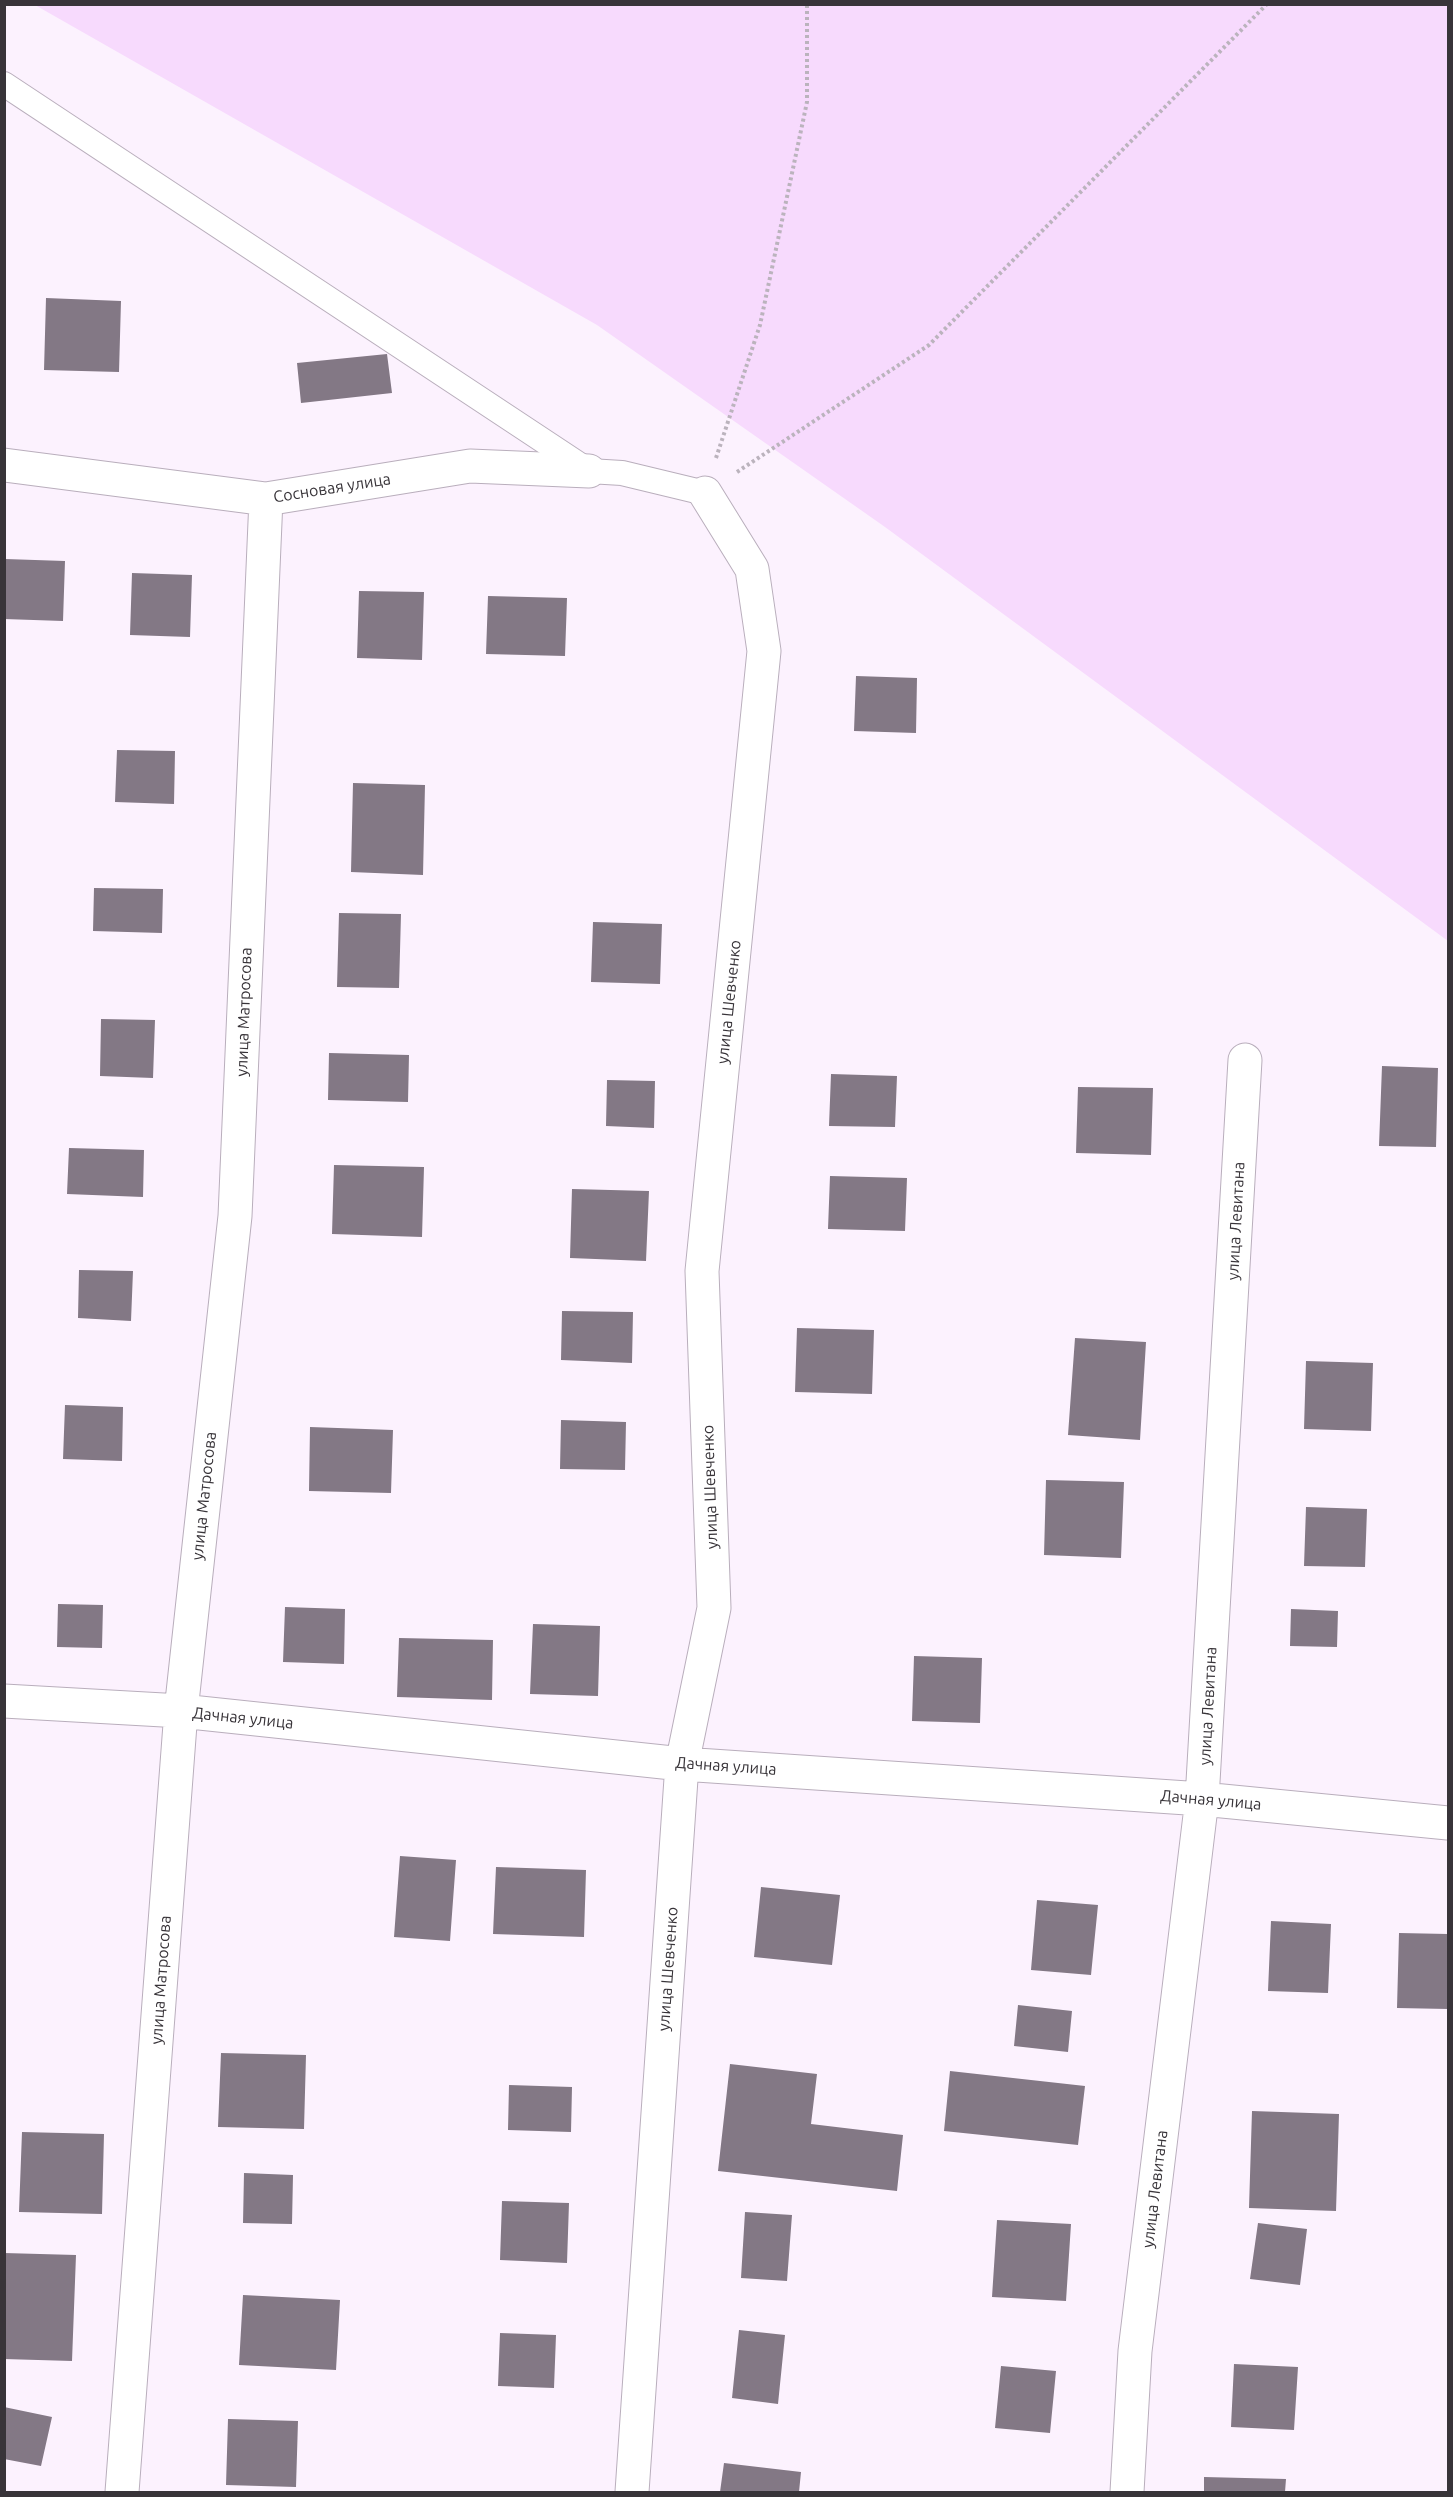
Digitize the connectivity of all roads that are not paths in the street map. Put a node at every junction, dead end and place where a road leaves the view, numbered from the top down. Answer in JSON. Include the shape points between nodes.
{"nodes":[{"id":1,"x":4,"y":84,"type":"edge"},
{"id":2,"x":4,"y":465,"type":"edge"},
{"id":3,"x":589,"y":471,"type":"junction"},
{"id":4,"x":705,"y":493,"type":"joint"},
{"id":5,"x":266,"y":499,"type":"junction"},
{"id":6,"x":1245,"y":1060,"type":"dead end"},
{"id":7,"x":4,"y":1701,"type":"edge"},
{"id":8,"x":181,"y":1711,"type":"junction"},
{"id":9,"x":682,"y":1764,"type":"junction"},
{"id":10,"x":1202,"y":1799,"type":"junction"},
{"id":11,"x":1449,"y":1823,"type":"edge"},
{"id":12,"x":122,"y":2493,"type":"edge"},
{"id":13,"x":632,"y":2493,"type":"edge"},
{"id":14,"x":1127,"y":2493,"type":"edge"}],
"edges":[{"from":1,"to":3,"type":"lane"},
{"from":2,"to":5,"type":"street","name":"Сосновая улица"},
{"from":3,"to":4,"type":"lane","via":[[622,473]]},
{"from":3,"to":5,"type":"street","name":"Сосновая улица","via":[[470,466]]},
{"from":4,"to":9,"type":"street","name":"улица Шевченко","via":[[752,569],[764,651],[702,1271],[714,1608]]},
{"from":5,"to":8,"type":"street","name":"улица Матросова","via":[[235,1216]]},
{"from":6,"to":10,"type":"street","name":"улица Левитана"},
{"from":7,"to":8,"type":"street","name":"Дачная улица"},
{"from":8,"to":9,"type":"street","name":"Дачная улица"},
{"from":8,"to":12,"type":"street","name":"улица Матросова"},
{"from":9,"to":10,"type":"street","name":"Дачная улица"},
{"from":9,"to":13,"type":"street","name":"улица Шевченко"},
{"from":10,"to":11,"type":"street","name":"Дачная улица"},
{"from":10,"to":14,"type":"street","name":"улица Левитана","via":[[1136,2351]]}]}
